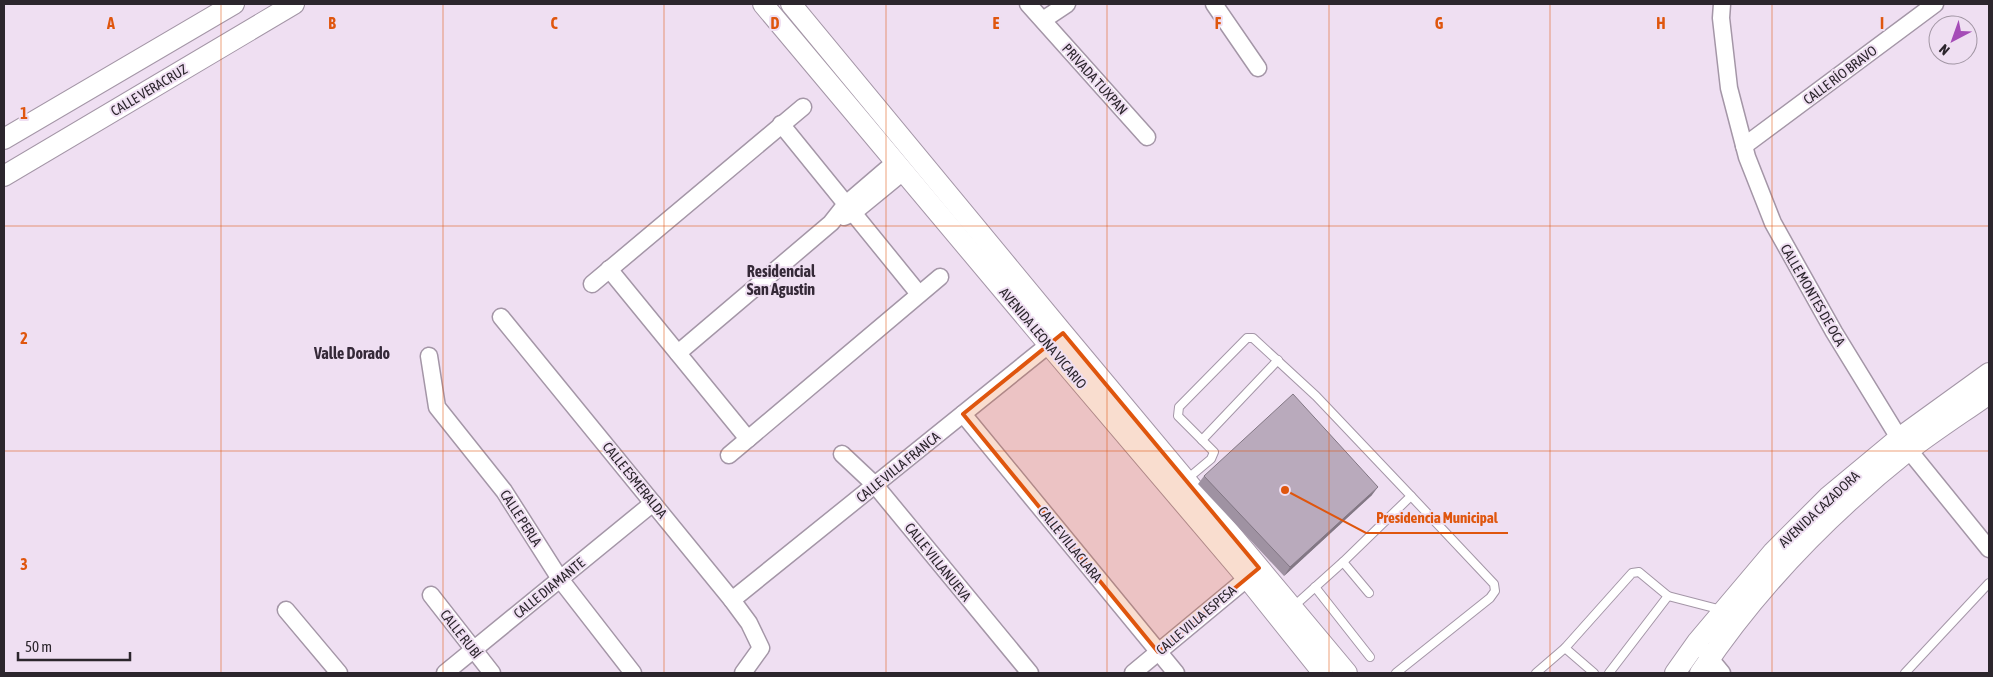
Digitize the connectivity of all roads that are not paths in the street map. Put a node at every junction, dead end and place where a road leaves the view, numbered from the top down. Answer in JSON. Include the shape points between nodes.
{"nodes":[{"id":1,"x":234,"y":4,"type":"edge"},
{"id":2,"x":294,"y":4,"type":"edge"},
{"id":3,"x":763,"y":4,"type":"edge"},
{"id":4,"x":791,"y":4,"type":"edge"},
{"id":5,"x":1028,"y":4,"type":"edge"},
{"id":6,"x":1067,"y":4,"type":"edge"},
{"id":7,"x":1214,"y":4,"type":"edge"},
{"id":8,"x":1722,"y":4,"type":"edge"},
{"id":9,"x":1935,"y":4,"type":"edge"},
{"id":10,"x":274,"y":9,"type":"edge"},
{"id":11,"x":210,"y":18,"type":"junction"},
{"id":12,"x":1043,"y":20,"type":"junction"},
{"id":13,"x":223,"y":46,"type":"junction"},
{"id":14,"x":1258,"y":68,"type":"dead end"},
{"id":15,"x":803,"y":107,"type":"dead end"},
{"id":16,"x":781,"y":124,"type":"junction"},
{"id":17,"x":1147,"y":137,"type":"dead end"},
{"id":18,"x":4,"y":139,"type":"edge"},
{"id":19,"x":1744,"y":146,"type":"junction"},
{"id":20,"x":899,"y":167,"type":"junction"},
{"id":21,"x":4,"y":176,"type":"edge"},
{"id":22,"x":850,"y":208,"type":"junction"},
{"id":23,"x":609,"y":269,"type":"junction"},
{"id":24,"x":940,"y":277,"type":"dead end"},
{"id":25,"x":592,"y":284,"type":"dead end"},
{"id":26,"x":919,"y":294,"type":"junction"},
{"id":27,"x":501,"y":317,"type":"dead end"},
{"id":28,"x":1056,"y":339,"type":"junction"},
{"id":29,"x":678,"y":353,"type":"junction"},
{"id":30,"x":429,"y":356,"type":"dead end"},
{"id":31,"x":1278,"y":360,"type":"junction"},
{"id":32,"x":1989,"y":373,"type":"edge"},
{"id":33,"x":1989,"y":394,"type":"edge"},
{"id":34,"x":963,"y":414,"type":"junction"},
{"id":35,"x":748,"y":439,"type":"junction"},
{"id":36,"x":1202,"y":440,"type":"junction"},
{"id":37,"x":1904,"y":444,"type":"junction"},
{"id":38,"x":842,"y":454,"type":"dead end"},
{"id":39,"x":730,"y":455,"type":"dead end"},
{"id":40,"x":1186,"y":480,"type":"junction"},
{"id":41,"x":875,"y":485,"type":"junction"},
{"id":42,"x":1411,"y":496,"type":"junction"},
{"id":43,"x":653,"y":503,"type":"junction"},
{"id":44,"x":1989,"y":549,"type":"edge"},
{"id":45,"x":1344,"y":562,"type":"junction"},
{"id":46,"x":1253,"y":573,"type":"junction"},
{"id":47,"x":560,"y":579,"type":"junction"},
{"id":48,"x":1989,"y":583,"type":"edge"},
{"id":49,"x":1315,"y":587,"type":"junction"},
{"id":50,"x":1369,"y":593,"type":"dead end"},
{"id":51,"x":431,"y":595,"type":"dead end"},
{"id":52,"x":1668,"y":596,"type":"junction"},
{"id":53,"x":732,"y":600,"type":"junction"},
{"id":54,"x":1292,"y":607,"type":"junction"},
{"id":55,"x":286,"y":610,"type":"dead end"},
{"id":56,"x":1732,"y":615,"type":"junction"},
{"id":57,"x":1697,"y":642,"type":"junction"},
{"id":58,"x":1565,"y":648,"type":"junction"},
{"id":59,"x":473,"y":650,"type":"junction"},
{"id":60,"x":1158,"y":652,"type":"junction"},
{"id":61,"x":1370,"y":657,"type":"dead end"},
{"id":62,"x":1711,"y":668,"type":"edge"},
{"id":63,"x":339,"y":673,"type":"edge"},
{"id":64,"x":445,"y":673,"type":"edge"},
{"id":65,"x":492,"y":673,"type":"edge"},
{"id":66,"x":632,"y":673,"type":"edge"},
{"id":67,"x":744,"y":673,"type":"edge"},
{"id":68,"x":1030,"y":673,"type":"edge"},
{"id":69,"x":1133,"y":673,"type":"edge"},
{"id":70,"x":1176,"y":673,"type":"edge"},
{"id":71,"x":1323,"y":673,"type":"edge"},
{"id":72,"x":1347,"y":673,"type":"edge"},
{"id":73,"x":1396,"y":673,"type":"edge"},
{"id":74,"x":1536,"y":673,"type":"edge"},
{"id":75,"x":1594,"y":673,"type":"edge"},
{"id":76,"x":1609,"y":673,"type":"edge"},
{"id":77,"x":1675,"y":673,"type":"edge"},
{"id":78,"x":1905,"y":673,"type":"edge"}],
"edges":[{"from":1,"to":11,"type":"street"},
{"from":2,"to":10,"type":"street","name":"CALLE VERACRUZ"},
{"from":3,"to":20,"type":"street","name":"AVENIDA LEONA VICARIO"},
{"from":4,"to":28,"type":"street","name":"AVENIDA LEONA VICARIO"},
{"from":5,"to":12,"type":"street","name":"PRIVADA TUXPAN"},
{"from":6,"to":12,"type":"street"},
{"from":7,"to":14,"type":"street"},
{"from":8,"to":19,"type":"street","name":"CALLE MONTES DE OCA","via":[[1730,88]]},
{"from":9,"to":19,"type":"street","name":"CALLE RÍO BRAVO"},
{"from":10,"to":13,"type":"street","name":"CALLE VERACRUZ"},
{"from":11,"to":13,"type":"street","via":[[213,33]]},
{"from":11,"to":18,"type":"street"},
{"from":12,"to":17,"type":"street","name":"PRIVADA TUXPAN"},
{"from":13,"to":21,"type":"street","name":"CALLE VERACRUZ"},
{"from":15,"to":16,"type":"street"},
{"from":16,"to":22,"type":"street"},
{"from":16,"to":23,"type":"street"},
{"from":19,"to":37,"type":"street","name":"CALLE MONTES DE OCA","via":[[1773,223],[1834,332]]},
{"from":20,"to":22,"type":"street"},
{"from":20,"to":28,"type":"street","name":"AVENIDA LEONA VICARIO"},
{"from":22,"to":26,"type":"street"},
{"from":22,"to":29,"type":"street"},
{"from":23,"to":25,"type":"street"},
{"from":23,"to":29,"type":"street"},
{"from":24,"to":26,"type":"street"},
{"from":26,"to":35,"type":"street"},
{"from":27,"to":43,"type":"street","name":"CALLE ESMERALDA"},
{"from":28,"to":34,"type":"street","name":"CALLE VILLA FRANCA"},
{"from":28,"to":40,"type":"street","name":"AVENIDA LEONA VICARIO"},
{"from":28,"to":46,"type":"street","name":"AVENIDA LEONA VICARIO"},
{"from":29,"to":35,"type":"street"},
{"from":30,"to":47,"type":"street","name":"CALLE PERLA","via":[[437,407],[504,491]]},
{"from":31,"to":36,"type":"lane"},
{"from":31,"to":36,"type":"lane","via":[[1253,338],[1247,338],[1179,407],[1178,416]]},
{"from":31,"to":42,"type":"lane"},
{"from":32,"to":37,"type":"street","name":"AVENIDA CAZADORA"},
{"from":33,"to":37,"type":"street","name":"AVENIDA CAZADORA"},
{"from":34,"to":41,"type":"street","name":"CALLE VILLA FRANCA"},
{"from":34,"to":60,"type":"street","name":"CALLE VILLACLARA"},
{"from":35,"to":39,"type":"street"},
{"from":36,"to":40,"type":"lane","via":[[1214,452],[1213,456]]},
{"from":37,"to":44,"type":"street","name":"CALLE MONTES DE OCA"},
{"from":37,"to":56,"type":"street","name":"AVENIDA CAZADORA","via":[[1783,569]]},
{"from":38,"to":41,"type":"street","name":"CALLE VILLANUEVA"},
{"from":40,"to":46,"type":"street","name":"AVENIDA LEONA VICARIO"},
{"from":41,"to":53,"type":"street","name":"CALLE VILLA FRANCA"},
{"from":41,"to":68,"type":"street","name":"CALLE VILLANUEVA"},
{"from":42,"to":45,"type":"lane"},
{"from":42,"to":73,"type":"lane","via":[[1494,584],[1495,592]]},
{"from":43,"to":47,"type":"street","name":"CALLE DIAMANTE"},
{"from":43,"to":53,"type":"street","name":"CALLE ESMERALDA"},
{"from":45,"to":49,"type":"lane"},
{"from":45,"to":50,"type":"lane"},
{"from":46,"to":54,"type":"street","name":"AVENIDA LEONA VICARIO"},
{"from":46,"to":60,"type":"street","name":"CALLE VILLA ESPESA"},
{"from":46,"to":71,"type":"street","name":"AVENIDA LEONA VICARIO"},
{"from":47,"to":59,"type":"street","name":"CALLE DIAMANTE"},
{"from":47,"to":66,"type":"street","name":"CALLE PERLA"},
{"from":48,"to":78,"type":"lane"},
{"from":49,"to":54,"type":"lane"},
{"from":49,"to":61,"type":"lane"},
{"from":51,"to":59,"type":"street","name":"CALLE RUBÍ"},
{"from":52,"to":56,"type":"lane"},
{"from":52,"to":58,"type":"lane","via":[[1639,572],[1632,573]]},
{"from":52,"to":76,"type":"lane"},
{"from":53,"to":67,"type":"street","name":"CALLE ESMERALDA","via":[[749,623],[761,648]]},
{"from":54,"to":72,"type":"street","name":"AVENIDA LEONA VICARIO"},
{"from":55,"to":63,"type":"street"},
{"from":56,"to":57,"type":"street","name":"AVENIDA CAZADORA"},
{"from":56,"to":62,"type":"street","name":"AVENIDA CAZADORA"},
{"from":57,"to":62,"type":"street"},
{"from":57,"to":77,"type":"street","name":"AVENIDA CAZADORA"},
{"from":58,"to":74,"type":"lane"},
{"from":58,"to":75,"type":"lane"},
{"from":59,"to":64,"type":"street","name":"CALLE DIAMANTE"},
{"from":59,"to":65,"type":"street","name":"CALLE RUBÍ"},
{"from":60,"to":69,"type":"street","name":"CALLE VILLA ESPESA"},
{"from":60,"to":70,"type":"street","name":"CALLE VILLACLARA"}]}
